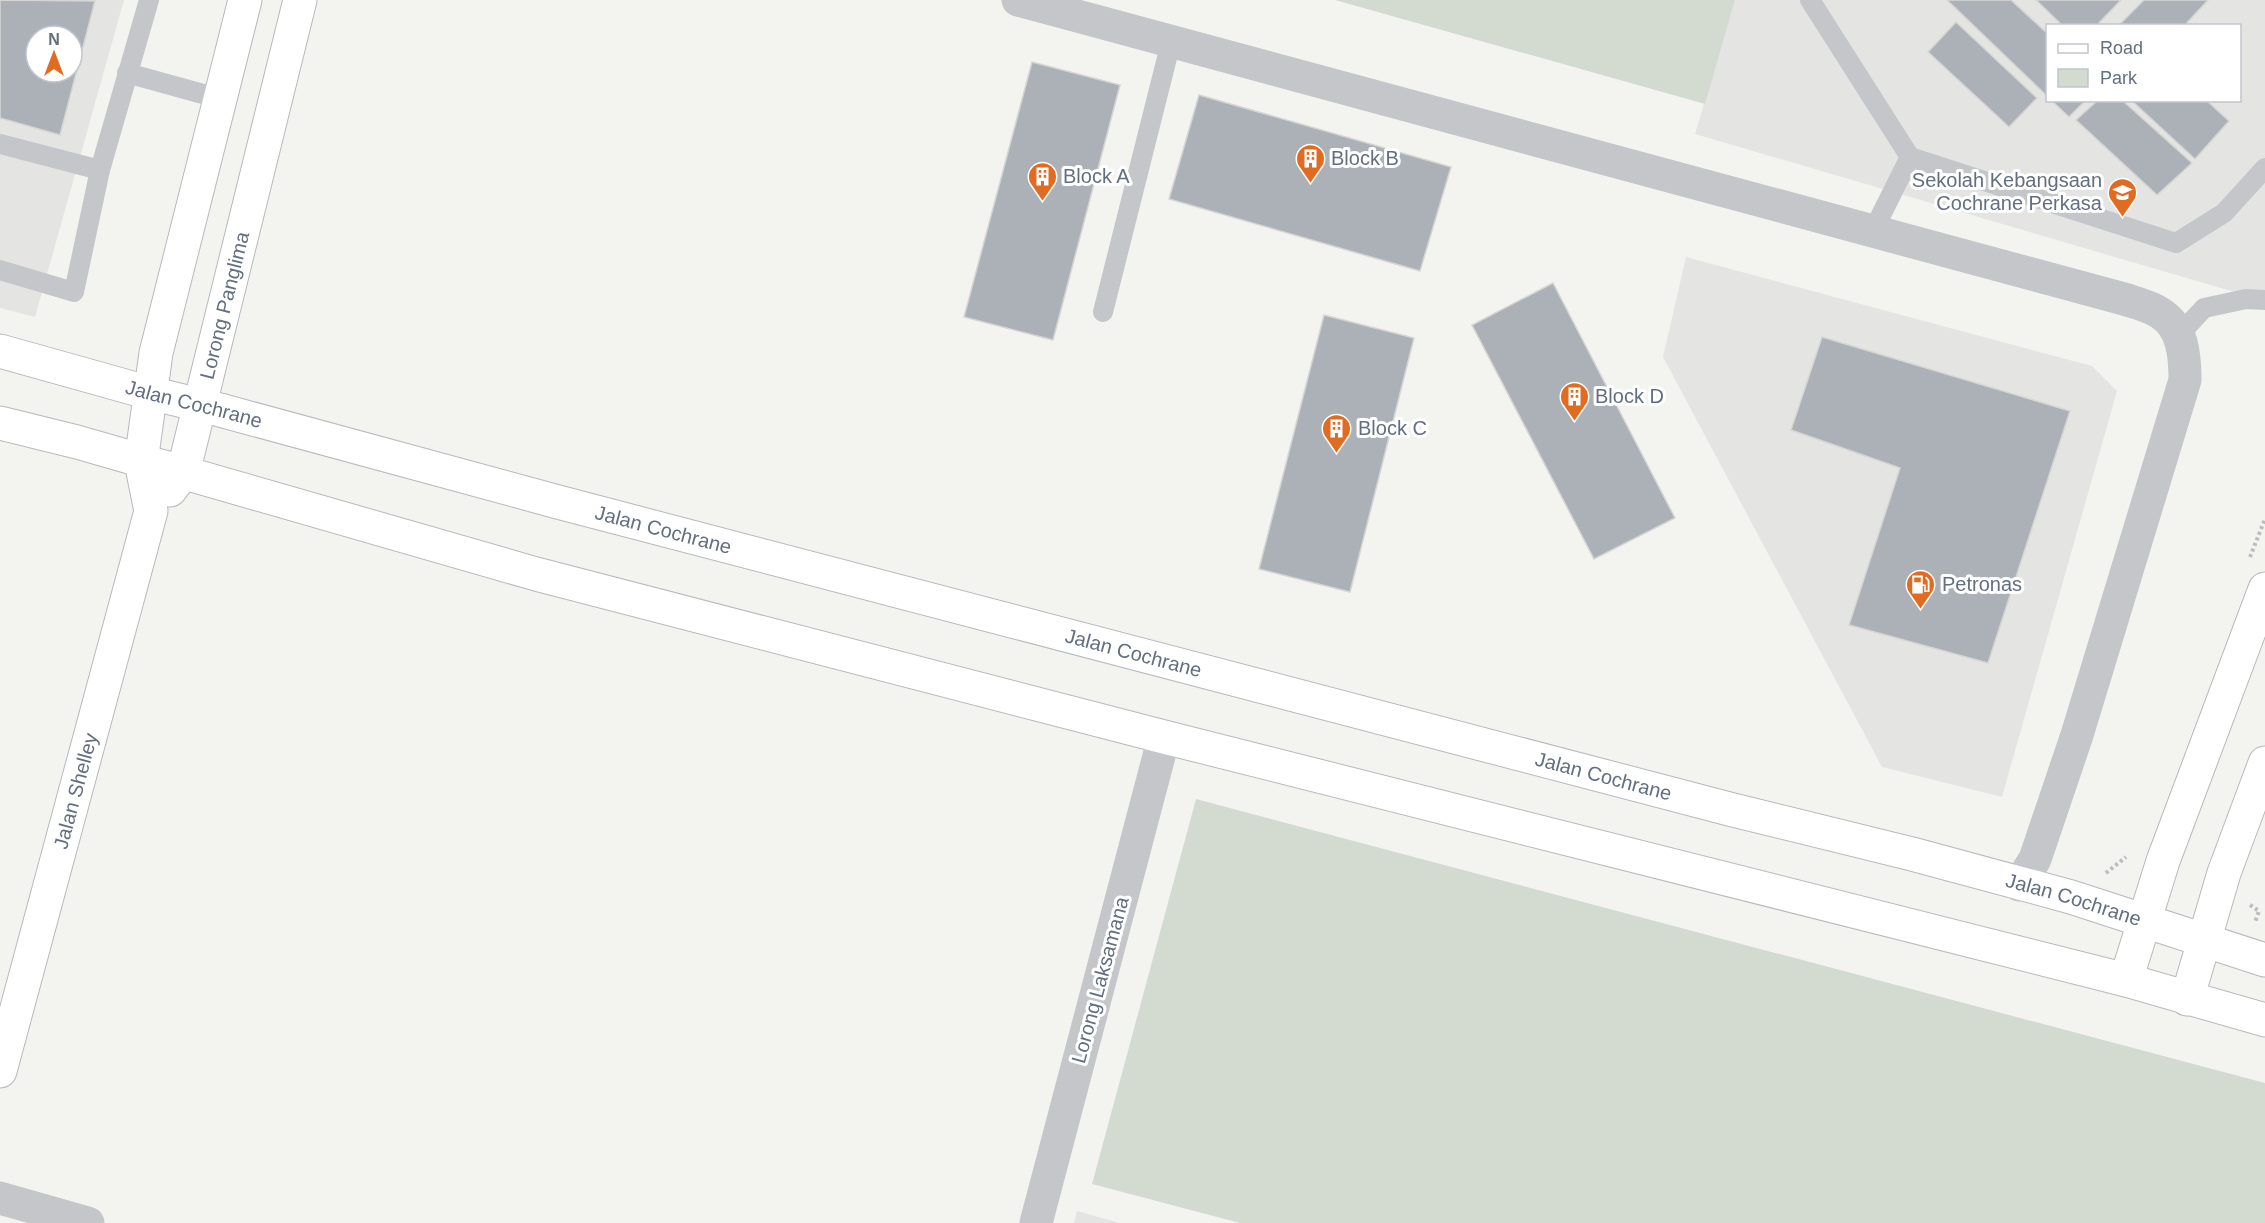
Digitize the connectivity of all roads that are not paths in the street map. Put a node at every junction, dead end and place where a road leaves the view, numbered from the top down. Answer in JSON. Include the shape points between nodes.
{"nodes":[{"id":1,"x":148,"y":0,"type":"edge"},
{"id":2,"x":245,"y":0,"type":"edge"},
{"id":3,"x":300,"y":0,"type":"edge"},
{"id":4,"x":1018,"y":0,"type":"edge"},
{"id":5,"x":1810,"y":0,"type":"edge"},
{"id":6,"x":1172,"y":42,"type":"junction"},
{"id":7,"x":128,"y":73,"type":"junction"},
{"id":8,"x":221,"y":99,"type":"junction"},
{"id":9,"x":0,"y":144,"type":"edge"},
{"id":10,"x":1910,"y":157,"type":"junction"},
{"id":11,"x":2265,"y":168,"type":"edge"},
{"id":12,"x":100,"y":170,"type":"junction"},
{"id":13,"x":1873,"y":231,"type":"junction"},
{"id":14,"x":0,"y":270,"type":"edge"},
{"id":15,"x":2265,"y":300,"type":"edge"},
{"id":16,"x":1103,"y":312,"type":"dead end"},
{"id":17,"x":2179,"y":335,"type":"junction"},
{"id":18,"x":0,"y":351,"type":"edge"},
{"id":19,"x":150,"y":393,"type":"junction"},
{"id":20,"x":201,"y":405,"type":"junction"},
{"id":21,"x":0,"y":423,"type":"edge"},
{"id":22,"x":141,"y":462,"type":"junction"},
{"id":23,"x":183,"y":473,"type":"junction"},
{"id":24,"x":151,"y":511,"type":"junction"},
{"id":25,"x":2265,"y":589,"type":"edge"},
{"id":26,"x":1164,"y":737,"type":"junction"},
{"id":27,"x":2265,"y":763,"type":"edge"},
{"id":28,"x":2019,"y":885,"type":"junction"},
{"id":29,"x":2144,"y":922,"type":"junction"},
{"id":30,"x":2203,"y":940,"type":"junction"},
{"id":31,"x":2265,"y":960,"type":"edge"},
{"id":32,"x":2126,"y":980,"type":"junction"},
{"id":33,"x":2187,"y":999,"type":"junction"},
{"id":34,"x":2265,"y":1020,"type":"edge"},
{"id":35,"x":2,"y":1054,"type":"edge"},
{"id":36,"x":0,"y":1198,"type":"edge"},
{"id":37,"x":88,"y":1223,"type":"edge"},
{"id":38,"x":1036,"y":1223,"type":"edge"}],
"edges":[{"from":1,"to":7,"type":"lane"},
{"from":2,"to":8,"type":"street"},
{"from":3,"to":20,"type":"street","name":"Lorong Panglima"},
{"from":4,"to":6,"type":"street"},
{"from":5,"to":10,"type":"lane"},
{"from":6,"to":13,"type":"street"},
{"from":6,"to":16,"type":"lane"},
{"from":7,"to":8,"type":"lane"},
{"from":7,"to":12,"type":"lane"},
{"from":8,"to":19,"type":"street","via":[[156,352]]},
{"from":9,"to":12,"type":"lane"},
{"from":10,"to":11,"type":"lane","via":[[2176,243],[2224,213]]},
{"from":10,"to":13,"type":"lane"},
{"from":12,"to":14,"type":"lane","via":[[74,292]]},
{"from":13,"to":17,"type":"street","via":[[2124,298],[2161,313]]},
{"from":15,"to":17,"type":"lane","via":[[2247,299],[2204,308]]},
{"from":17,"to":28,"type":"street","via":[[2185,380],[2077,735],[2034,859]]},
{"from":18,"to":19,"type":"street","name":"Jalan Cochrane"},
{"from":19,"to":20,"type":"street","name":"Jalan Cochrane"},
{"from":19,"to":22,"type":"street"},
{"from":20,"to":23,"type":"street","name":"Lorong Panglima"},
{"from":20,"to":28,"type":"street","name":"Jalan Cochrane"},
{"from":21,"to":22,"type":"street"},
{"from":22,"to":23,"type":"street"},
{"from":22,"to":24,"type":"street"},
{"from":23,"to":24,"type":"street","name":"Lorong Panglima"},
{"from":23,"to":26,"type":"street","via":[[536,574]]},
{"from":24,"to":35,"type":"street","name":"Jalan Shelley"},
{"from":25,"to":29,"type":"street"},
{"from":26,"to":32,"type":"street"},
{"from":26,"to":38,"type":"street","name":"Lorong Laksamana"},
{"from":27,"to":30,"type":"street"},
{"from":28,"to":29,"type":"street","name":"Jalan Cochrane","via":[[2071,897]]},
{"from":29,"to":30,"type":"street","name":"Jalan Cochrane"},
{"from":29,"to":32,"type":"street"},
{"from":30,"to":31,"type":"street","name":"Jalan Cochrane"},
{"from":30,"to":33,"type":"street"},
{"from":32,"to":33,"type":"street"},
{"from":33,"to":34,"type":"street"},
{"from":36,"to":37,"type":"street"}]}
